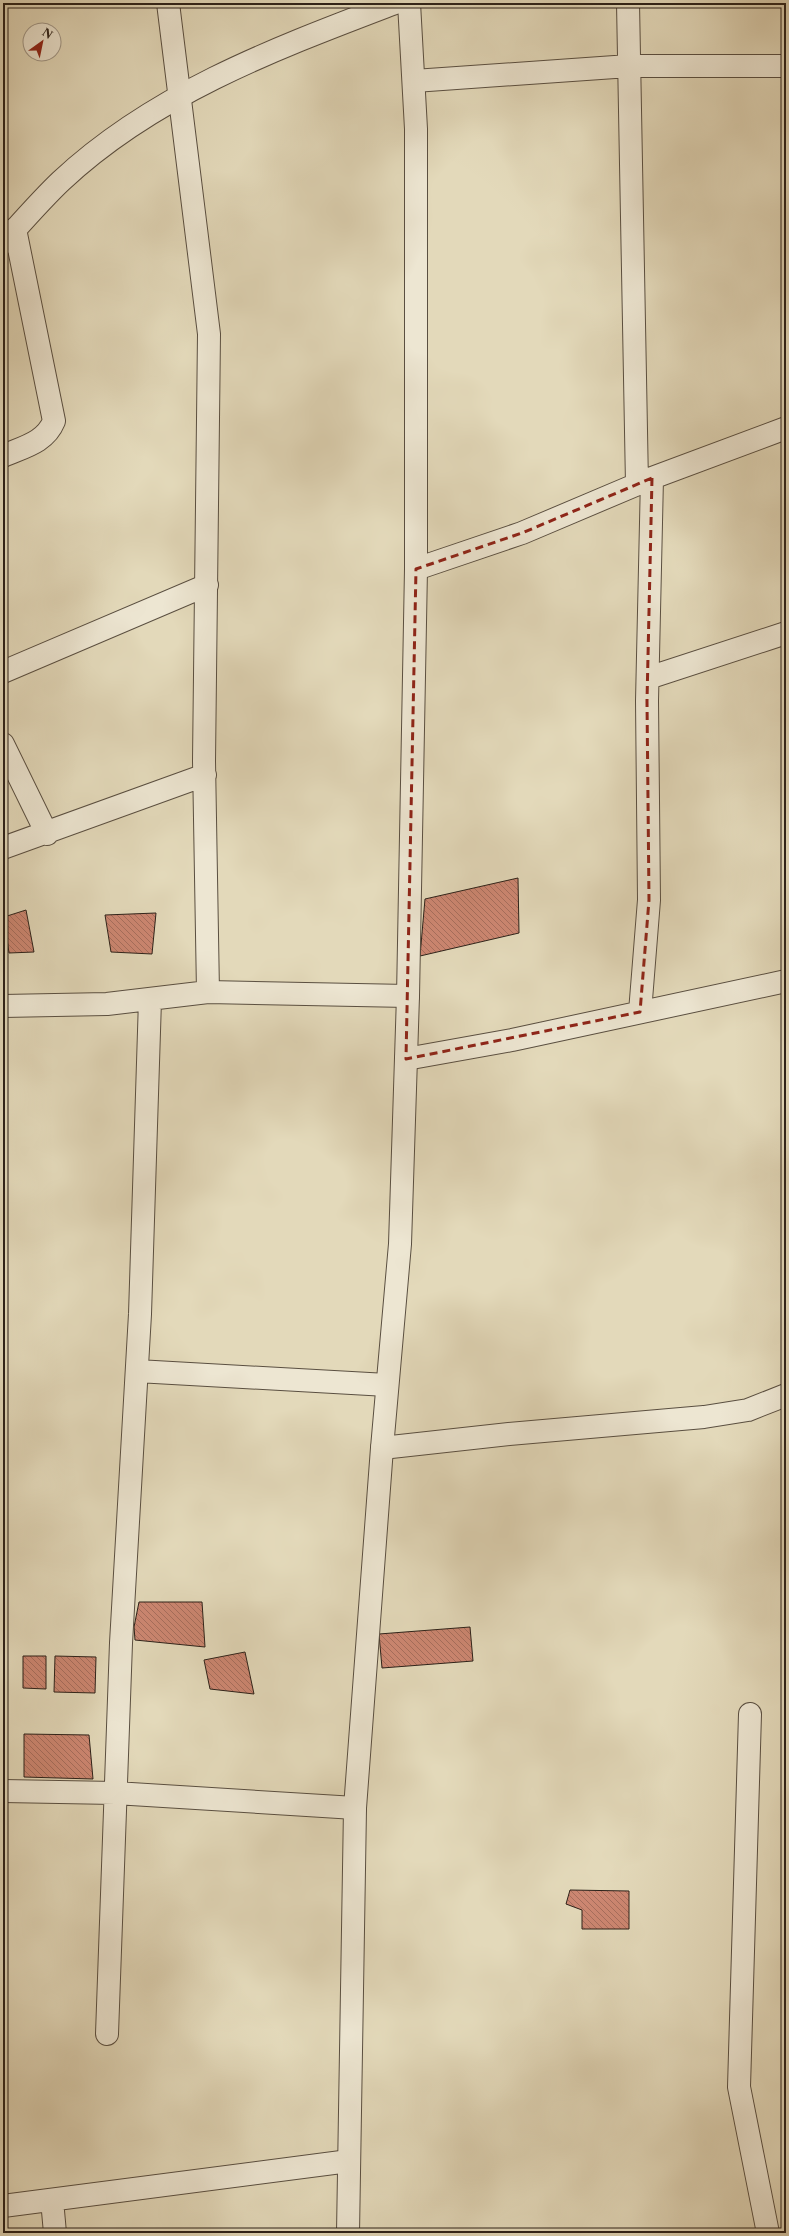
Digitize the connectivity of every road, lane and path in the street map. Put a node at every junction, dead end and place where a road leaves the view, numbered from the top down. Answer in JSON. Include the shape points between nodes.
{"nodes":[{"id":1,"x":168,"y":3,"type":"edge"},
{"id":2,"x":395,"y":3,"type":"edge"},
{"id":3,"x":409,"y":3,"type":"edge"},
{"id":4,"x":628,"y":3,"type":"edge"},
{"id":5,"x":629,"y":66,"type":"junction"},
{"id":6,"x":786,"y":66,"type":"edge"},
{"id":7,"x":414,"y":81,"type":"junction"},
{"id":8,"x":180,"y":96,"type":"junction"},
{"id":9,"x":9,"y":236,"type":"edge"},
{"id":10,"x":786,"y":428,"type":"edge"},
{"id":11,"x":3,"y":456,"type":"edge"},
{"id":12,"x":645,"y":481,"type":"junction"},
{"id":13,"x":416,"y":569,"type":"junction"},
{"id":14,"x":207,"y":585,"type":"junction"},
{"id":15,"x":786,"y":633,"type":"edge"},
{"id":16,"x":3,"y":672,"type":"edge"},
{"id":17,"x":648,"y":678,"type":"junction"},
{"id":18,"x":3,"y":744,"type":"edge"},
{"id":19,"x":204,"y":775,"type":"junction"},
{"id":20,"x":47,"y":834,"type":"junction"},
{"id":21,"x":3,"y":848,"type":"edge"},
{"id":22,"x":786,"y":981,"type":"edge"},
{"id":23,"x":208,"y":992,"type":"junction"},
{"id":24,"x":408,"y":996,"type":"junction"},
{"id":25,"x":150,"y":1000,"type":"junction"},
{"id":26,"x":3,"y":1006,"type":"edge"},
{"id":27,"x":640,"y":1012,"type":"junction"},
{"id":28,"x":406,"y":1059,"type":"junction"},
{"id":29,"x":137,"y":1371,"type":"junction"},
{"id":30,"x":387,"y":1385,"type":"junction"},
{"id":31,"x":786,"y":1395,"type":"edge"},
{"id":32,"x":382,"y":1448,"type":"junction"},
{"id":33,"x":750,"y":1714,"type":"dead end"},
{"id":34,"x":3,"y":1790,"type":"edge"},
{"id":35,"x":115,"y":1793,"type":"junction"},
{"id":36,"x":355,"y":1808,"type":"junction"},
{"id":37,"x":106,"y":2034,"type":"dead end"},
{"id":38,"x":348,"y":2161,"type":"junction"},
{"id":39,"x":52,"y":2200,"type":"junction"},
{"id":40,"x":3,"y":2206,"type":"edge"},
{"id":41,"x":55,"y":2233,"type":"edge"},
{"id":42,"x":348,"y":2233,"type":"edge"},
{"id":43,"x":768,"y":2233,"type":"edge"}],
"edges":[{"from":1,"to":8,"type":"street"},
{"from":2,"to":8,"type":"street","via":[[300,39],[224,72]]},
{"from":3,"to":7,"type":"street"},
{"from":4,"to":5,"type":"street"},
{"from":5,"to":6,"type":"street"},
{"from":5,"to":7,"type":"street"},
{"from":5,"to":12,"type":"street"},
{"from":7,"to":13,"type":"street"},
{"from":8,"to":9,"type":"street","via":[[146,116],[96,152],[61,181]]},
{"from":8,"to":14,"type":"street","via":[[209,334]]},
{"from":9,"to":11,"type":"street","via":[[54,421],[41,440]]},
{"from":10,"to":12,"type":"street"},
{"from":12,"to":13,"type":"street","via":[[522,533]]},
{"from":12,"to":17,"type":"street"},
{"from":13,"to":24,"type":"street"},
{"from":14,"to":16,"type":"street"},
{"from":14,"to":19,"type":"street"},
{"from":15,"to":17,"type":"street"},
{"from":17,"to":27,"type":"street","via":[[649,900]]},
{"from":18,"to":20,"type":"street"},
{"from":19,"to":20,"type":"street"},
{"from":19,"to":23,"type":"street"},
{"from":20,"to":21,"type":"street"},
{"from":22,"to":27,"type":"street"},
{"from":23,"to":24,"type":"street"},
{"from":23,"to":25,"type":"street"},
{"from":24,"to":28,"type":"street"},
{"from":25,"to":26,"type":"street","via":[[107,1004]]},
{"from":25,"to":29,"type":"street"},
{"from":27,"to":28,"type":"street","via":[[512,1040]]},
{"from":28,"to":30,"type":"street","via":[[400,1244]]},
{"from":29,"to":30,"type":"street"},
{"from":29,"to":35,"type":"street","via":[[121,1635]]},
{"from":30,"to":32,"type":"street"},
{"from":31,"to":32,"type":"street","via":[[748,1410],[704,1417]]},
{"from":32,"to":36,"type":"street"},
{"from":33,"to":43,"type":"street","via":[[739,2087]]},
{"from":34,"to":35,"type":"street"},
{"from":35,"to":36,"type":"street"},
{"from":35,"to":37,"type":"street"},
{"from":36,"to":38,"type":"street"},
{"from":38,"to":39,"type":"street"},
{"from":38,"to":42,"type":"street"},
{"from":39,"to":40,"type":"street"},
{"from":39,"to":41,"type":"street"}]}
